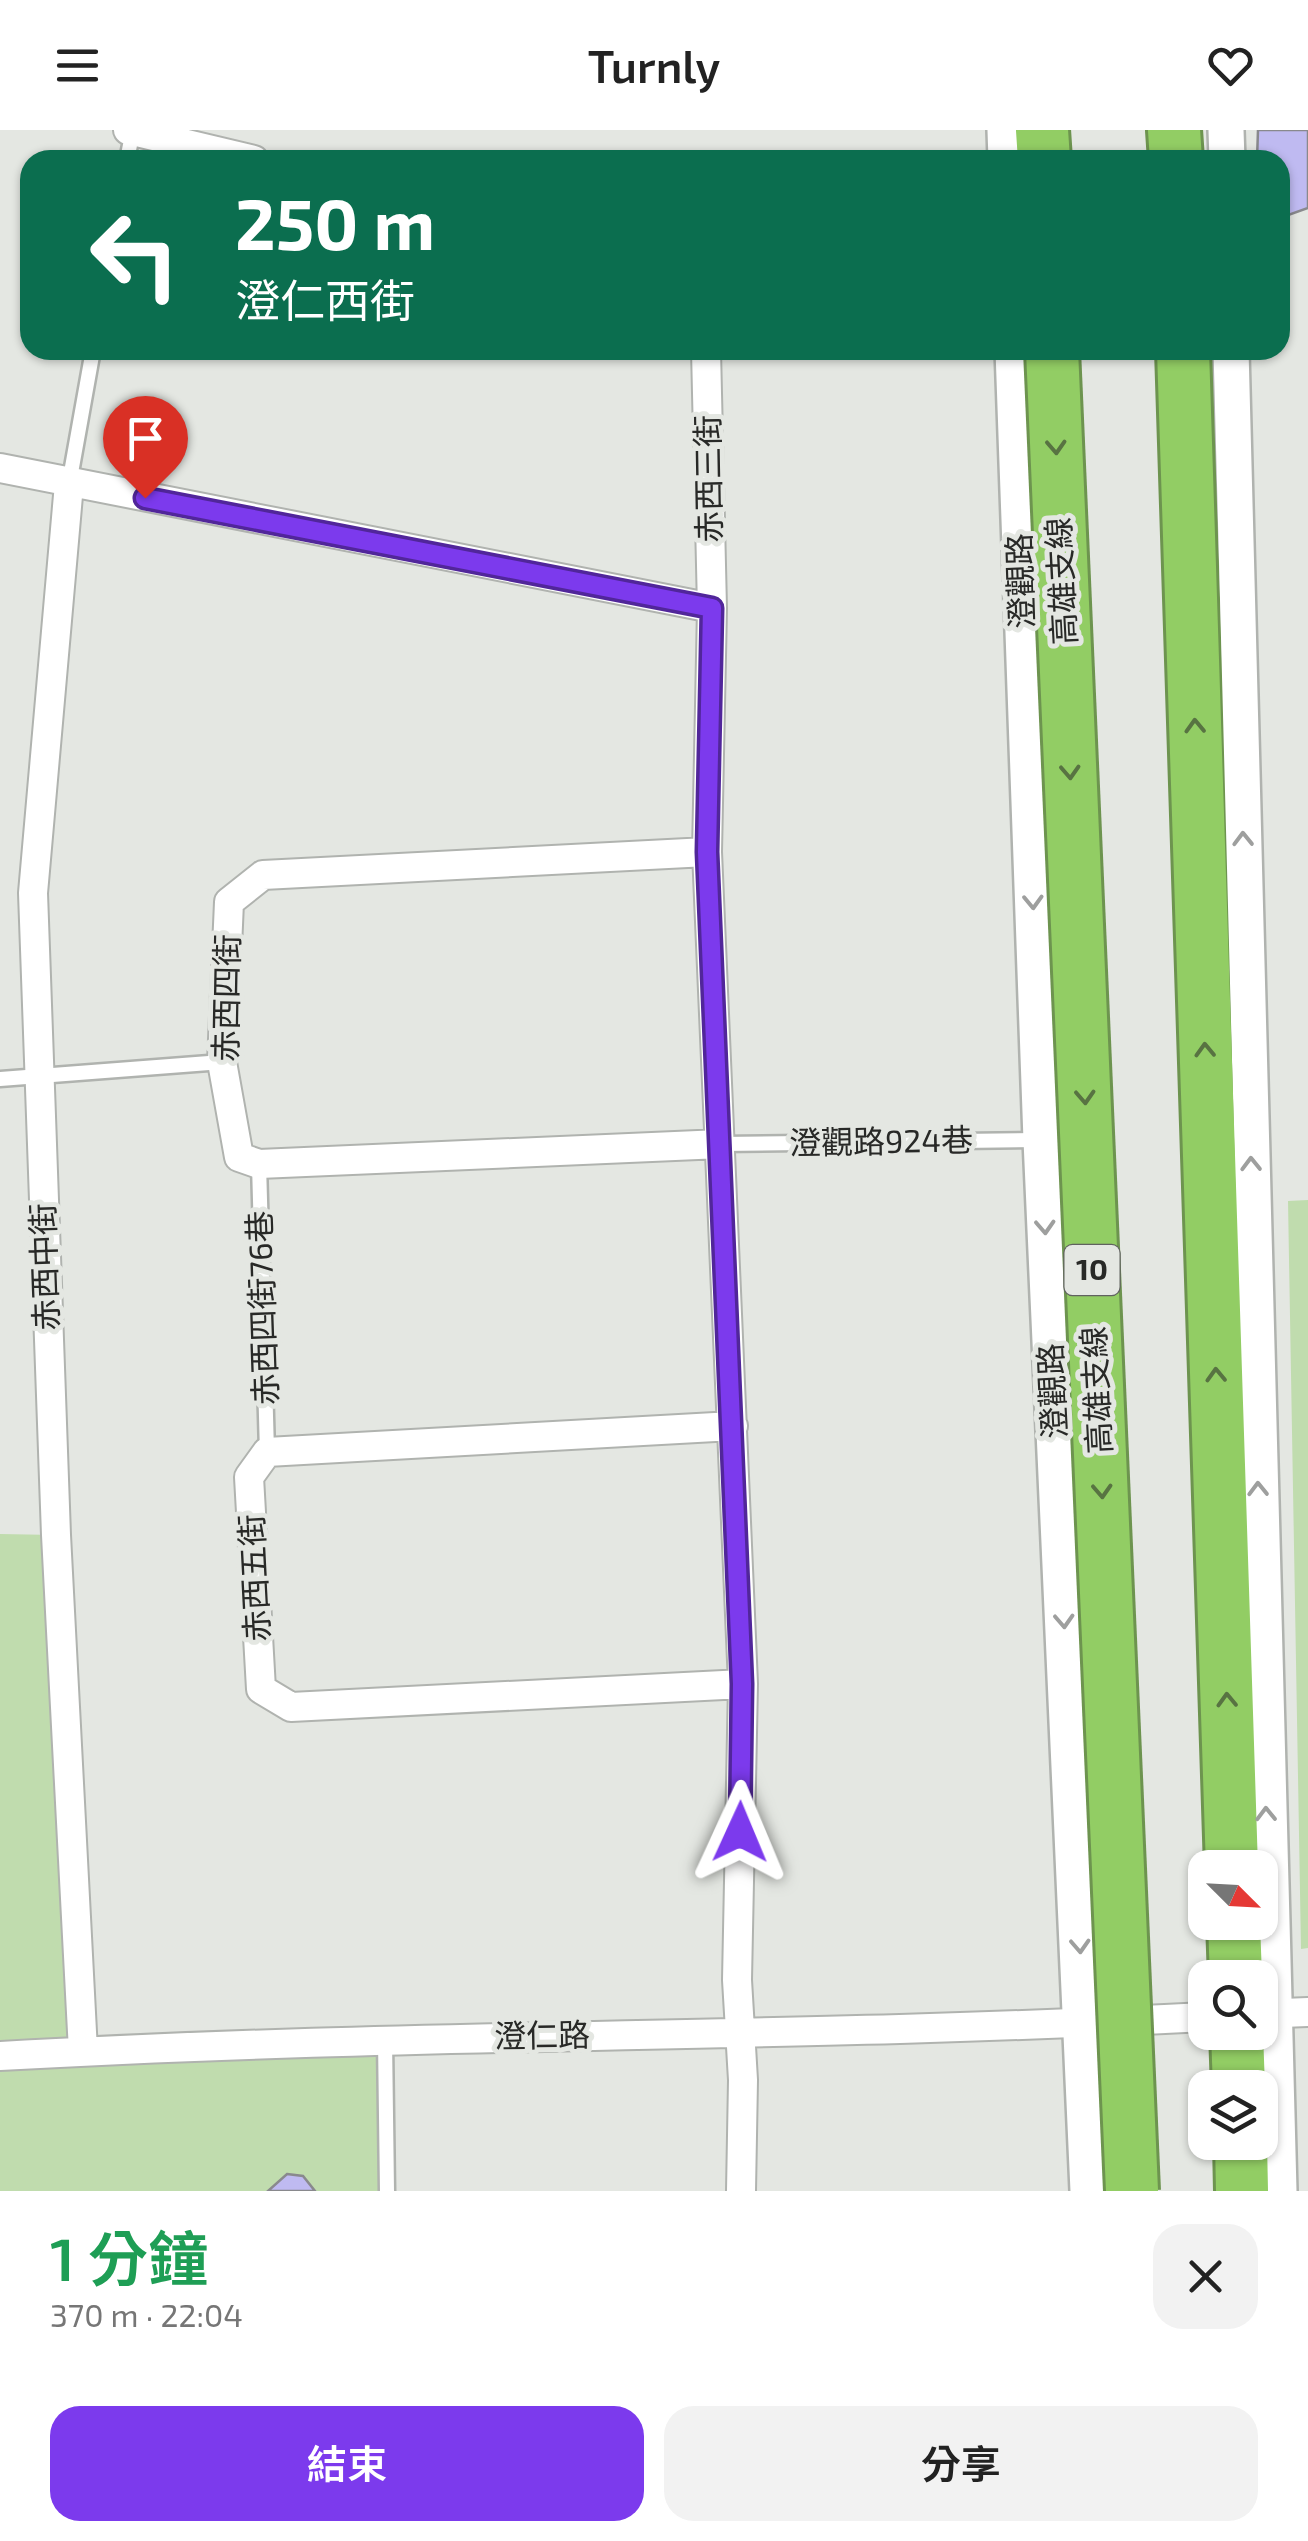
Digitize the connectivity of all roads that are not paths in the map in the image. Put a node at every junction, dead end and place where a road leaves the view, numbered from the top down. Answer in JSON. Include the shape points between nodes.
{"nodes":[{"id":1,"x":131,"y":130,"type":"edge"},
{"id":2,"x":213,"y":150,"type":"edge"},
{"id":3,"x":91,"y":360,"type":"edge"},
{"id":4,"x":706,"y":360,"type":"edge"},
{"id":5,"x":1013,"y":360,"type":"edge"},
{"id":6,"x":1052,"y":360,"type":"edge"},
{"id":7,"x":1183,"y":360,"type":"edge"},
{"id":8,"x":1231,"y":360,"type":"edge"},
{"id":9,"x":0,"y":468,"type":"edge"},
{"id":10,"x":69,"y":484,"type":"junction"},
{"id":11,"x":712,"y":608,"type":"junction"},
{"id":12,"x":707,"y":852,"type":"junction"},
{"id":13,"x":222,"y":1062,"type":"junction"},
{"id":14,"x":37,"y":1073,"type":"junction"},
{"id":15,"x":0,"y":1079,"type":"edge"},
{"id":16,"x":1041,"y":1140,"type":"junction"},
{"id":17,"x":721,"y":1144,"type":"junction"},
{"id":18,"x":259,"y":1164,"type":"junction"},
{"id":19,"x":733,"y":1426,"type":"junction"},
{"id":20,"x":267,"y":1452,"type":"junction"},
{"id":21,"x":742,"y":1684,"type":"junction"},
{"id":22,"x":1231,"y":1850,"type":"edge"},
{"id":23,"x":1250,"y":1960,"type":"edge"},
{"id":24,"x":1278,"y":2011,"type":"edge"},
{"id":25,"x":1308,"y":2012,"type":"edge"},
{"id":26,"x":1188,"y":2018,"type":"edge"},
{"id":27,"x":1084,"y":2024,"type":"junction"},
{"id":28,"x":740,"y":2032,"type":"junction"},
{"id":29,"x":385,"y":2040,"type":"junction"},
{"id":30,"x":1257,"y":2050,"type":"edge"},
{"id":31,"x":83,"y":2051,"type":"junction"},
{"id":32,"x":0,"y":2056,"type":"edge"},
{"id":33,"x":1241,"y":2160,"type":"edge"},
{"id":34,"x":387,"y":2191,"type":"edge"},
{"id":35,"x":741,"y":2191,"type":"edge"},
{"id":36,"x":1088,"y":2191,"type":"edge"},
{"id":37,"x":1132,"y":2191,"type":"edge"},
{"id":38,"x":1242,"y":2191,"type":"edge"},
{"id":39,"x":1278,"y":2191,"type":"edge"}],
"edges":[{"from":1,"to":2,"type":"street"},
{"from":3,"to":10,"type":"lane"},
{"from":4,"to":11,"type":"street","name":"赤西三街"},
{"from":5,"to":16,"type":"street","name":"澄觀路","one_way":true},
{"from":6,"to":37,"type":"highway","name":"高雄支線","number":"10","one_way":true,"bridge":true},
{"from":22,"to":7,"type":"highway","one_way":true},
{"from":23,"to":8,"type":"street","one_way":true},
{"from":9,"to":10,"type":"street"},
{"from":10,"to":11,"type":"street"},
{"from":10,"to":14,"type":"street","name":"赤西中街","via":[[33,893]]},
{"from":11,"to":12,"type":"street","name":"赤西三街"},
{"from":12,"to":13,"type":"street","name":"赤西四街","via":[[263,875],[229,902]]},
{"from":12,"to":17,"type":"street","name":"赤西三街"},
{"from":13,"to":14,"type":"lane"},
{"from":13,"to":18,"type":"street","name":"赤西四街","via":[[239,1157]]},
{"from":14,"to":15,"type":"lane"},
{"from":14,"to":31,"type":"street","name":"赤西中街"},
{"from":16,"to":17,"type":"lane","name":"澄觀路924巷"},
{"from":16,"to":27,"type":"street","name":"澄觀路","one_way":true},
{"from":17,"to":18,"type":"street"},
{"from":17,"to":19,"type":"street","name":"赤西三街"},
{"from":18,"to":20,"type":"lane","name":"赤西四街76巷"},
{"from":19,"to":20,"type":"street"},
{"from":19,"to":21,"type":"street","name":"赤西三街"},
{"from":20,"to":21,"type":"street","name":"赤西五街","via":[[249,1477],[261,1688],[291,1708]]},
{"from":21,"to":28,"type":"street","name":"赤西三街"},
{"from":24,"to":25,"type":"street"},
{"from":26,"to":27,"type":"street","name":"澄仁路"},
{"from":27,"to":28,"type":"street","name":"澄仁路"},
{"from":27,"to":36,"type":"street","name":"澄觀路"},
{"from":28,"to":29,"type":"street","name":"澄仁路"},
{"from":28,"to":35,"type":"street","name":"赤西三街"},
{"from":29,"to":31,"type":"street","name":"澄仁路"},
{"from":29,"to":34,"type":"lane"},
{"from":30,"to":39,"type":"street"},
{"from":31,"to":32,"type":"street","name":"澄仁路"},
{"from":33,"to":38,"type":"highway"}]}
